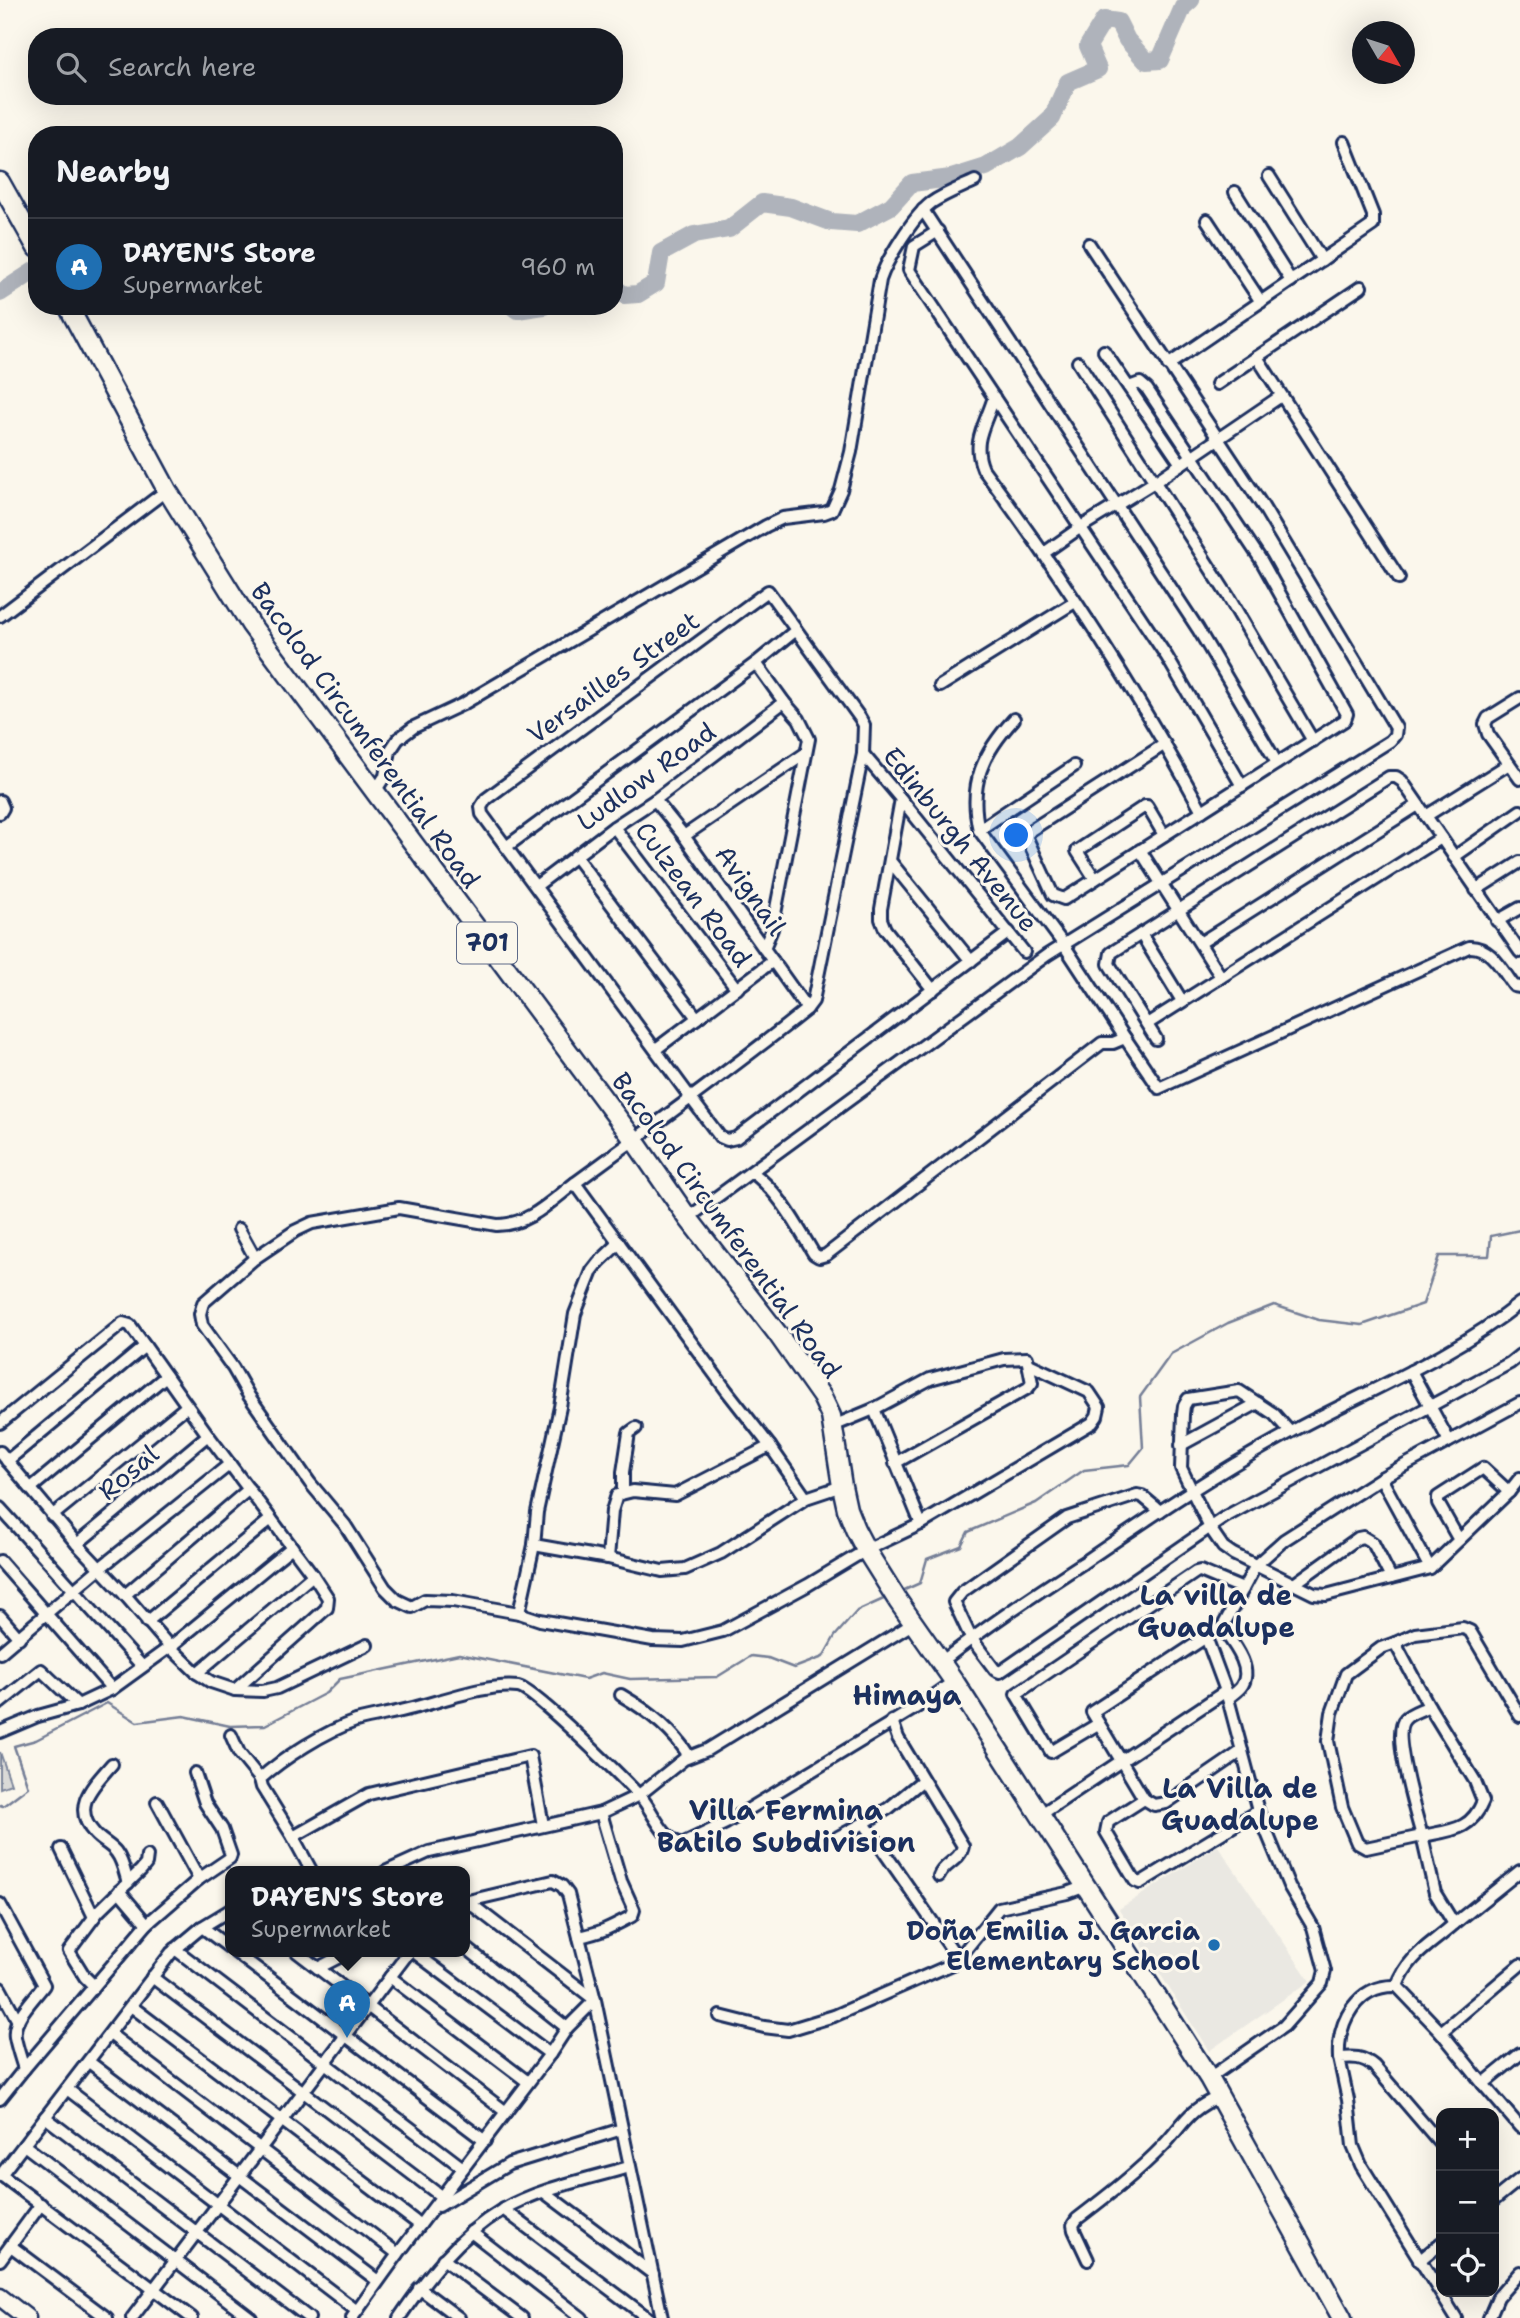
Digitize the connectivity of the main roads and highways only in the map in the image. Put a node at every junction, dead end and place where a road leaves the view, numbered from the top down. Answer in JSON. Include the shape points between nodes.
{"nodes":[{"id":1,"x":0,"y":182,"type":"edge"},
{"id":2,"x":28,"y":232,"type":"edge"},
{"id":3,"x":73,"y":315,"type":"edge"},
{"id":4,"x":1342,"y":2318,"type":"edge"}],
"edges":[{"from":1,"to":2,"type":"main road"},
{"from":3,"to":4,"type":"main road","name":"Bacolod Circumferential Road","number":"701","via":[[167,490],[251,625],[822,1397],[833,1426],[842,1486],[866,1550],[1209,2078]]}]}
